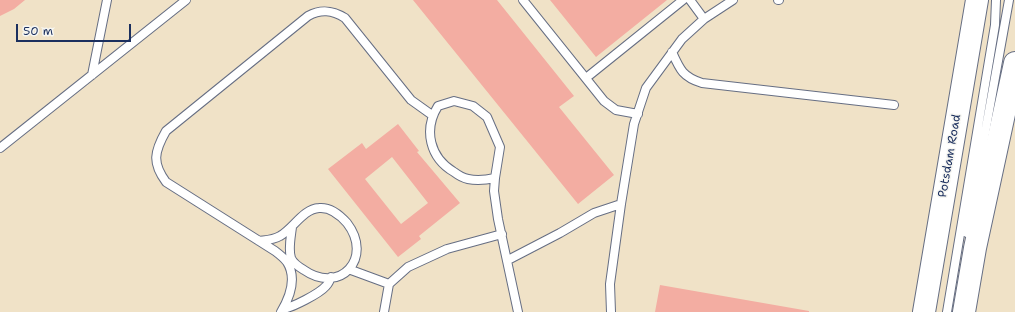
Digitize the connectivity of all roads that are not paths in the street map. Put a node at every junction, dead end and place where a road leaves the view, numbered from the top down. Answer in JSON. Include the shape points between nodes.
{"nodes":[{"id":1,"x":107,"y":0,"type":"edge"},
{"id":2,"x":186,"y":0,"type":"edge"},
{"id":3,"x":523,"y":0,"type":"edge"},
{"id":4,"x":683,"y":0,"type":"edge"},
{"id":5,"x":690,"y":0,"type":"edge"},
{"id":6,"x":733,"y":0,"type":"edge"},
{"id":7,"x":977,"y":0,"type":"edge"},
{"id":8,"x":996,"y":0,"type":"edge"},
{"id":9,"x":1009,"y":0,"type":"edge"},
{"id":10,"x":704,"y":19,"type":"junction"},
{"id":11,"x":672,"y":52,"type":"junction"},
{"id":12,"x":1015,"y":63,"type":"edge"},
{"id":13,"x":92,"y":75,"type":"junction"},
{"id":14,"x":586,"y":78,"type":"junction"},
{"id":15,"x":894,"y":105,"type":"dead end"},
{"id":16,"x":638,"y":114,"type":"junction"},
{"id":17,"x":432,"y":115,"type":"junction"},
{"id":18,"x":0,"y":148,"type":"edge"},
{"id":19,"x":495,"y":178,"type":"junction"},
{"id":20,"x":620,"y":204,"type":"junction"},
{"id":21,"x":292,"y":227,"type":"junction"},
{"id":22,"x":502,"y":234,"type":"junction"},
{"id":23,"x":259,"y":241,"type":"junction"},
{"id":24,"x":508,"y":260,"type":"junction"},
{"id":25,"x":290,"y":262,"type":"junction"},
{"id":26,"x":351,"y":270,"type":"junction"},
{"id":27,"x":331,"y":277,"type":"junction"},
{"id":28,"x":388,"y":284,"type":"junction"},
{"id":29,"x":282,"y":311,"type":"edge"},
{"id":30,"x":384,"y":312,"type":"edge"},
{"id":31,"x":518,"y":312,"type":"edge"},
{"id":32,"x":611,"y":312,"type":"edge"},
{"id":33,"x":924,"y":312,"type":"edge"},
{"id":34,"x":947,"y":312,"type":"edge"},
{"id":35,"x":954,"y":312,"type":"edge"},
{"id":36,"x":964,"y":312,"type":"edge"}],
"edges":[{"from":1,"to":13,"type":"lane"},
{"from":2,"to":13,"type":"lane"},
{"from":3,"to":14,"type":"lane"},
{"from":4,"to":14,"type":"lane"},
{"from":5,"to":10,"type":"lane"},
{"from":6,"to":10,"type":"lane"},
{"from":7,"to":33,"type":"main road","name":"Potsdam Road"},
{"from":8,"to":34,"type":"lane","via":[[995,25]]},
{"from":9,"to":35,"type":"lane"},
{"from":10,"to":11,"type":"lane"},
{"from":11,"to":15,"type":"lane","via":[[688,79],[702,83]]},
{"from":11,"to":16,"type":"lane","via":[[646,88]]},
{"from":12,"to":36,"type":"main road","via":[[978,233]]},
{"from":13,"to":18,"type":"lane"},
{"from":14,"to":16,"type":"lane","via":[[604,101],[616,110]]},
{"from":16,"to":20,"type":"lane"},
{"from":17,"to":19,"type":"lane","via":[[431,146],[438,159],[467,179]]},
{"from":17,"to":19,"type":"lane","via":[[438,106],[454,101],[473,106],[487,117],[500,147]]},
{"from":17,"to":23,"type":"lane","via":[[411,100],[345,18],[326,11],[317,11],[308,16],[166,131],[157,152],[158,172],[166,182]]},
{"from":19,"to":22,"type":"lane","via":[[494,191]]},
{"from":20,"to":24,"type":"lane","via":[[594,213]]},
{"from":20,"to":32,"type":"lane","via":[[610,284]]},
{"from":21,"to":23,"type":"lane","via":[[280,236]]},
{"from":21,"to":25,"type":"lane"},
{"from":21,"to":26,"type":"lane","via":[[310,210],[318,208],[330,209],[344,219],[352,230],[357,257]]},
{"from":22,"to":24,"type":"lane"},
{"from":22,"to":28,"type":"lane","via":[[447,249],[408,267]]},
{"from":23,"to":25,"type":"lane"},
{"from":24,"to":31,"type":"lane"},
{"from":25,"to":27,"type":"lane","via":[[313,276]]},
{"from":25,"to":29,"type":"lane","via":[[291,292]]},
{"from":26,"to":27,"type":"lane","via":[[340,276]]},
{"from":26,"to":28,"type":"lane"},
{"from":27,"to":29,"type":"lane","via":[[326,286],[316,293]]},
{"from":28,"to":30,"type":"lane"}]}
